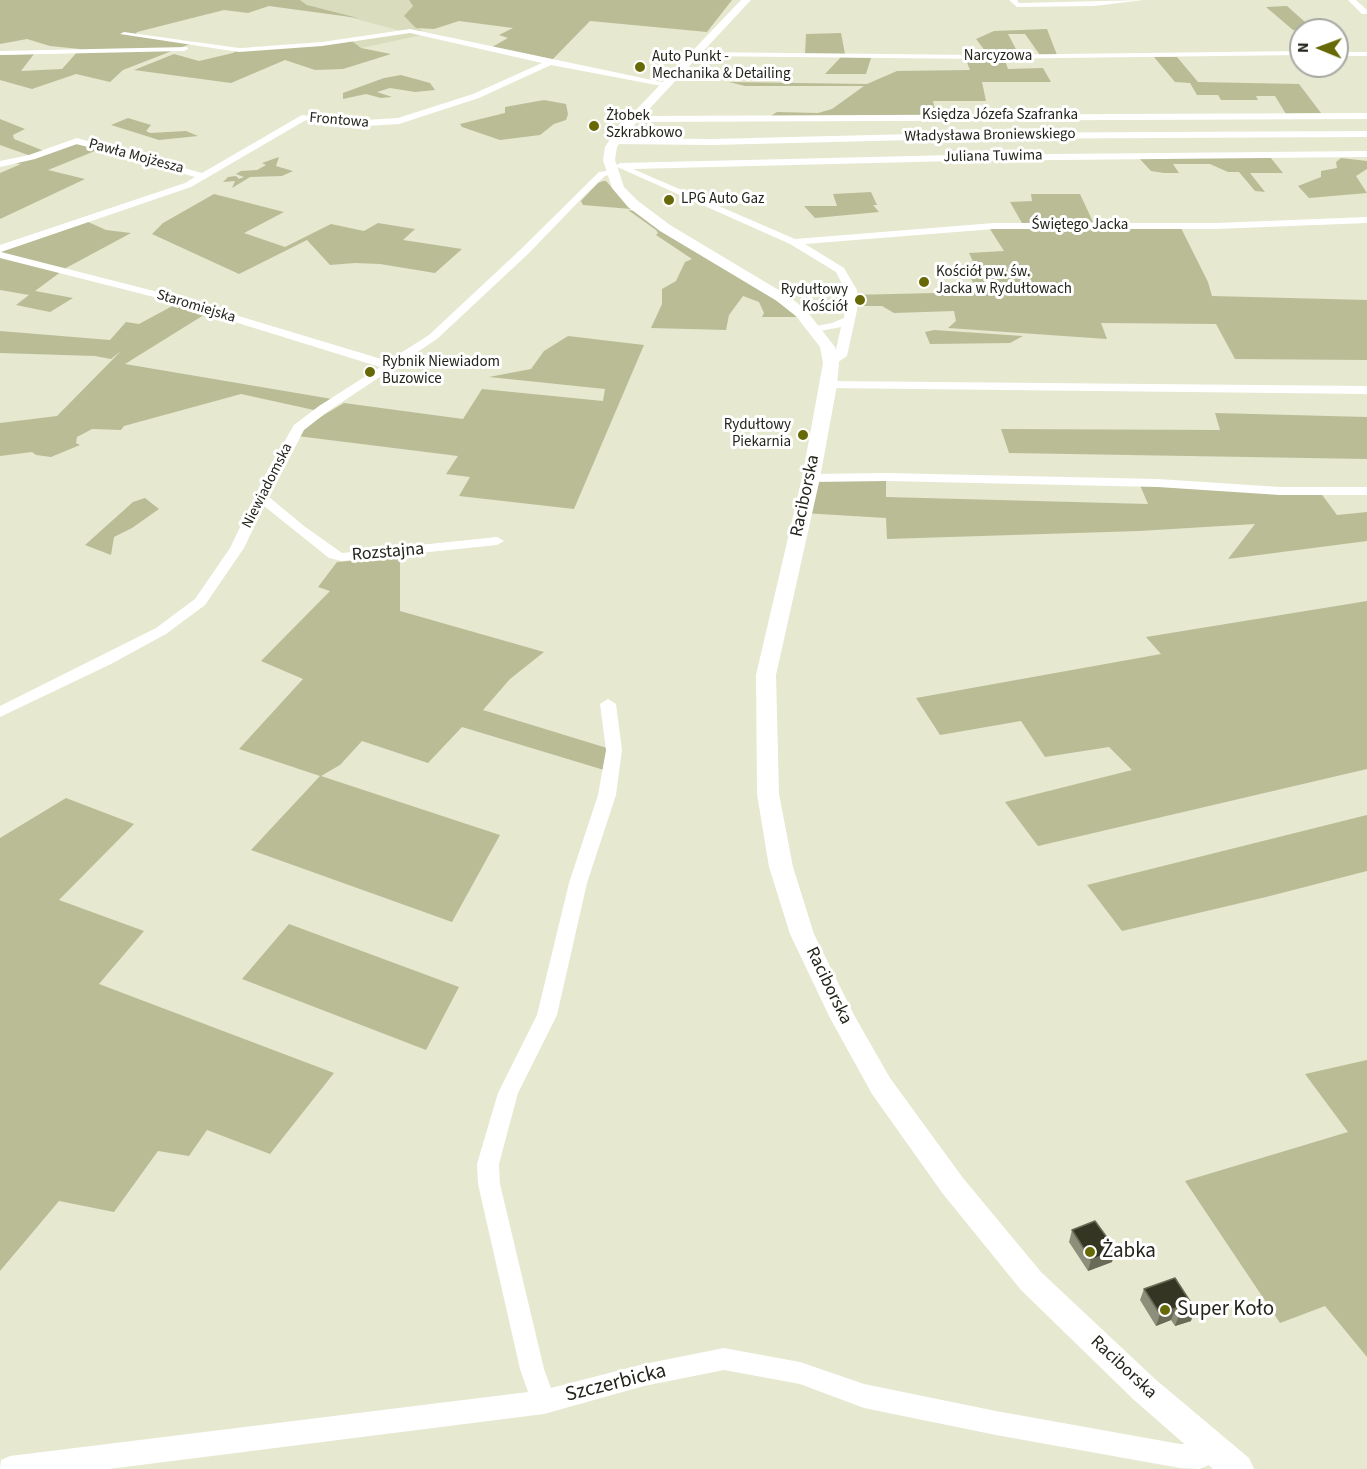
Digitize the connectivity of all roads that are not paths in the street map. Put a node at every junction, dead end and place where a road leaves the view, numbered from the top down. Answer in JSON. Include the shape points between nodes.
{"nodes":[{"id":1,"x":746,"y":0,"type":"edge"},
{"id":2,"x":1013,"y":0,"type":"edge"},
{"id":3,"x":1140,"y":0,"type":"edge"},
{"id":4,"x":1352,"y":0,"type":"edge"},
{"id":5,"x":1365,"y":12,"type":"dead end"},
{"id":6,"x":124,"y":34,"type":"dead end"},
{"id":7,"x":218,"y":48,"type":"junction"},
{"id":8,"x":0,"y":53,"type":"edge"},
{"id":9,"x":1289,"y":53,"type":"edge"},
{"id":10,"x":695,"y":54,"type":"junction"},
{"id":11,"x":1349,"y":54,"type":"edge"},
{"id":12,"x":1367,"y":54,"type":"edge"},
{"id":13,"x":550,"y":62,"type":"junction"},
{"id":14,"x":662,"y":84,"type":"junction"},
{"id":15,"x":1367,"y":116,"type":"edge"},
{"id":16,"x":633,"y":119,"type":"junction"},
{"id":17,"x":1367,"y":134,"type":"edge"},
{"id":18,"x":614,"y":141,"type":"junction"},
{"id":19,"x":1367,"y":153,"type":"edge"},
{"id":20,"x":0,"y":164,"type":"edge"},
{"id":21,"x":613,"y":167,"type":"junction"},
{"id":22,"x":203,"y":176,"type":"junction"},
{"id":23,"x":1367,"y":220,"type":"edge"},
{"id":24,"x":794,"y":243,"type":"junction"},
{"id":25,"x":0,"y":249,"type":"edge"},
{"id":26,"x":0,"y":255,"type":"edge"},
{"id":27,"x":848,"y":320,"type":"junction"},
{"id":28,"x":815,"y":329,"type":"junction"},
{"id":29,"x":390,"y":366,"type":"junction"},
{"id":30,"x":830,"y":374,"type":"junction"},
{"id":31,"x":1367,"y":390,"type":"edge"},
{"id":32,"x":811,"y":478,"type":"junction"},
{"id":33,"x":1367,"y":491,"type":"edge"},
{"id":34,"x":262,"y":498,"type":"junction"},
{"id":35,"x":497,"y":541,"type":"dead end"},
{"id":36,"x":608,"y":704,"type":"dead end"},
{"id":37,"x":0,"y":711,"type":"edge"},
{"id":38,"x":544,"y":1402,"type":"junction"},
{"id":39,"x":1194,"y":1457,"type":"edge"},
{"id":40,"x":10,"y":1469,"type":"edge"},
{"id":41,"x":1238,"y":1469,"type":"edge"}],
"edges":[{"from":1,"to":10,"type":"main road"},
{"from":2,"to":3,"type":"street","via":[[1017,5]]},
{"from":4,"to":5,"type":"street"},
{"from":6,"to":7,"type":"street"},
{"from":7,"to":8,"type":"street"},
{"from":7,"to":13,"type":"street","via":[[299,46],[410,31]]},
{"from":9,"to":10,"type":"street","name":"Narcyzowa","via":[[981,57]]},
{"from":10,"to":14,"type":"main road"},
{"from":11,"to":12,"type":"street"},
{"from":13,"to":14,"type":"street"},
{"from":13,"to":22,"type":"street","name":"Frontowa","via":[[476,96],[399,121],[349,124],[305,117]]},
{"from":14,"to":16,"type":"main road"},
{"from":15,"to":16,"type":"street","name":"Księdza Józefa Szafranka"},
{"from":16,"to":18,"type":"main road"},
{"from":17,"to":18,"type":"street","name":"Władysława Broniewskiego"},
{"from":18,"to":21,"type":"main road"},
{"from":19,"to":21,"type":"street","name":"Juliana Tuwima","via":[[907,158]]},
{"from":20,"to":22,"type":"street","name":"Pawła Mojżesza","via":[[77,141]]},
{"from":21,"to":24,"type":"street","name":"Raciborska"},
{"from":21,"to":28,"type":"main road","via":[[618,188],[643,212],[782,298]]},
{"from":21,"to":29,"type":"street","name":"Niewiadomska","via":[[581,193],[433,337]]},
{"from":22,"to":25,"type":"street","name":"Frontowa","via":[[188,185]]},
{"from":23,"to":24,"type":"street","name":"Świętego Jacka","via":[[1216,226],[994,226]]},
{"from":24,"to":27,"type":"street","name":"Raciborska","via":[[840,270],[851,290]]},
{"from":26,"to":29,"type":"street","name":"Staromiejska","via":[[159,295]]},
{"from":27,"to":28,"type":"street","via":[[835,327]]},
{"from":27,"to":30,"type":"street","name":"Raciborska","via":[[841,356]]},
{"from":28,"to":30,"type":"main road","via":[[827,347]]},
{"from":29,"to":34,"type":"street","name":"Niewiadomska","via":[[322,409],[299,429]]},
{"from":30,"to":31,"type":"street"},
{"from":30,"to":32,"type":"main road","name":"Raciborska"},
{"from":32,"to":33,"type":"street","via":[[1158,483],[1280,491]]},
{"from":32,"to":39,"type":"main road","name":"Raciborska","via":[[766,675],[768,794],[781,867],[802,933],[880,1086],[943,1174],[1030,1281],[1144,1389]]},
{"from":34,"to":35,"type":"street","name":"Rozstajna","via":[[334,555],[342,557]]},
{"from":34,"to":37,"type":"street","name":"Niewiadomska","via":[[237,548],[208,592],[183,616],[105,661]]},
{"from":36,"to":38,"type":"street","via":[[614,750],[607,795],[578,884],[547,1015],[508,1094],[488,1164],[489,1184],[532,1369]]},
{"from":38,"to":39,"type":"street","name":"Szczerbicka","via":[[644,1375],[724,1359],[800,1373],[864,1396],[963,1417]]},
{"from":38,"to":40,"type":"street","name":"Szczerbicka"},
{"from":39,"to":41,"type":"main road","name":"Raciborska"}]}
